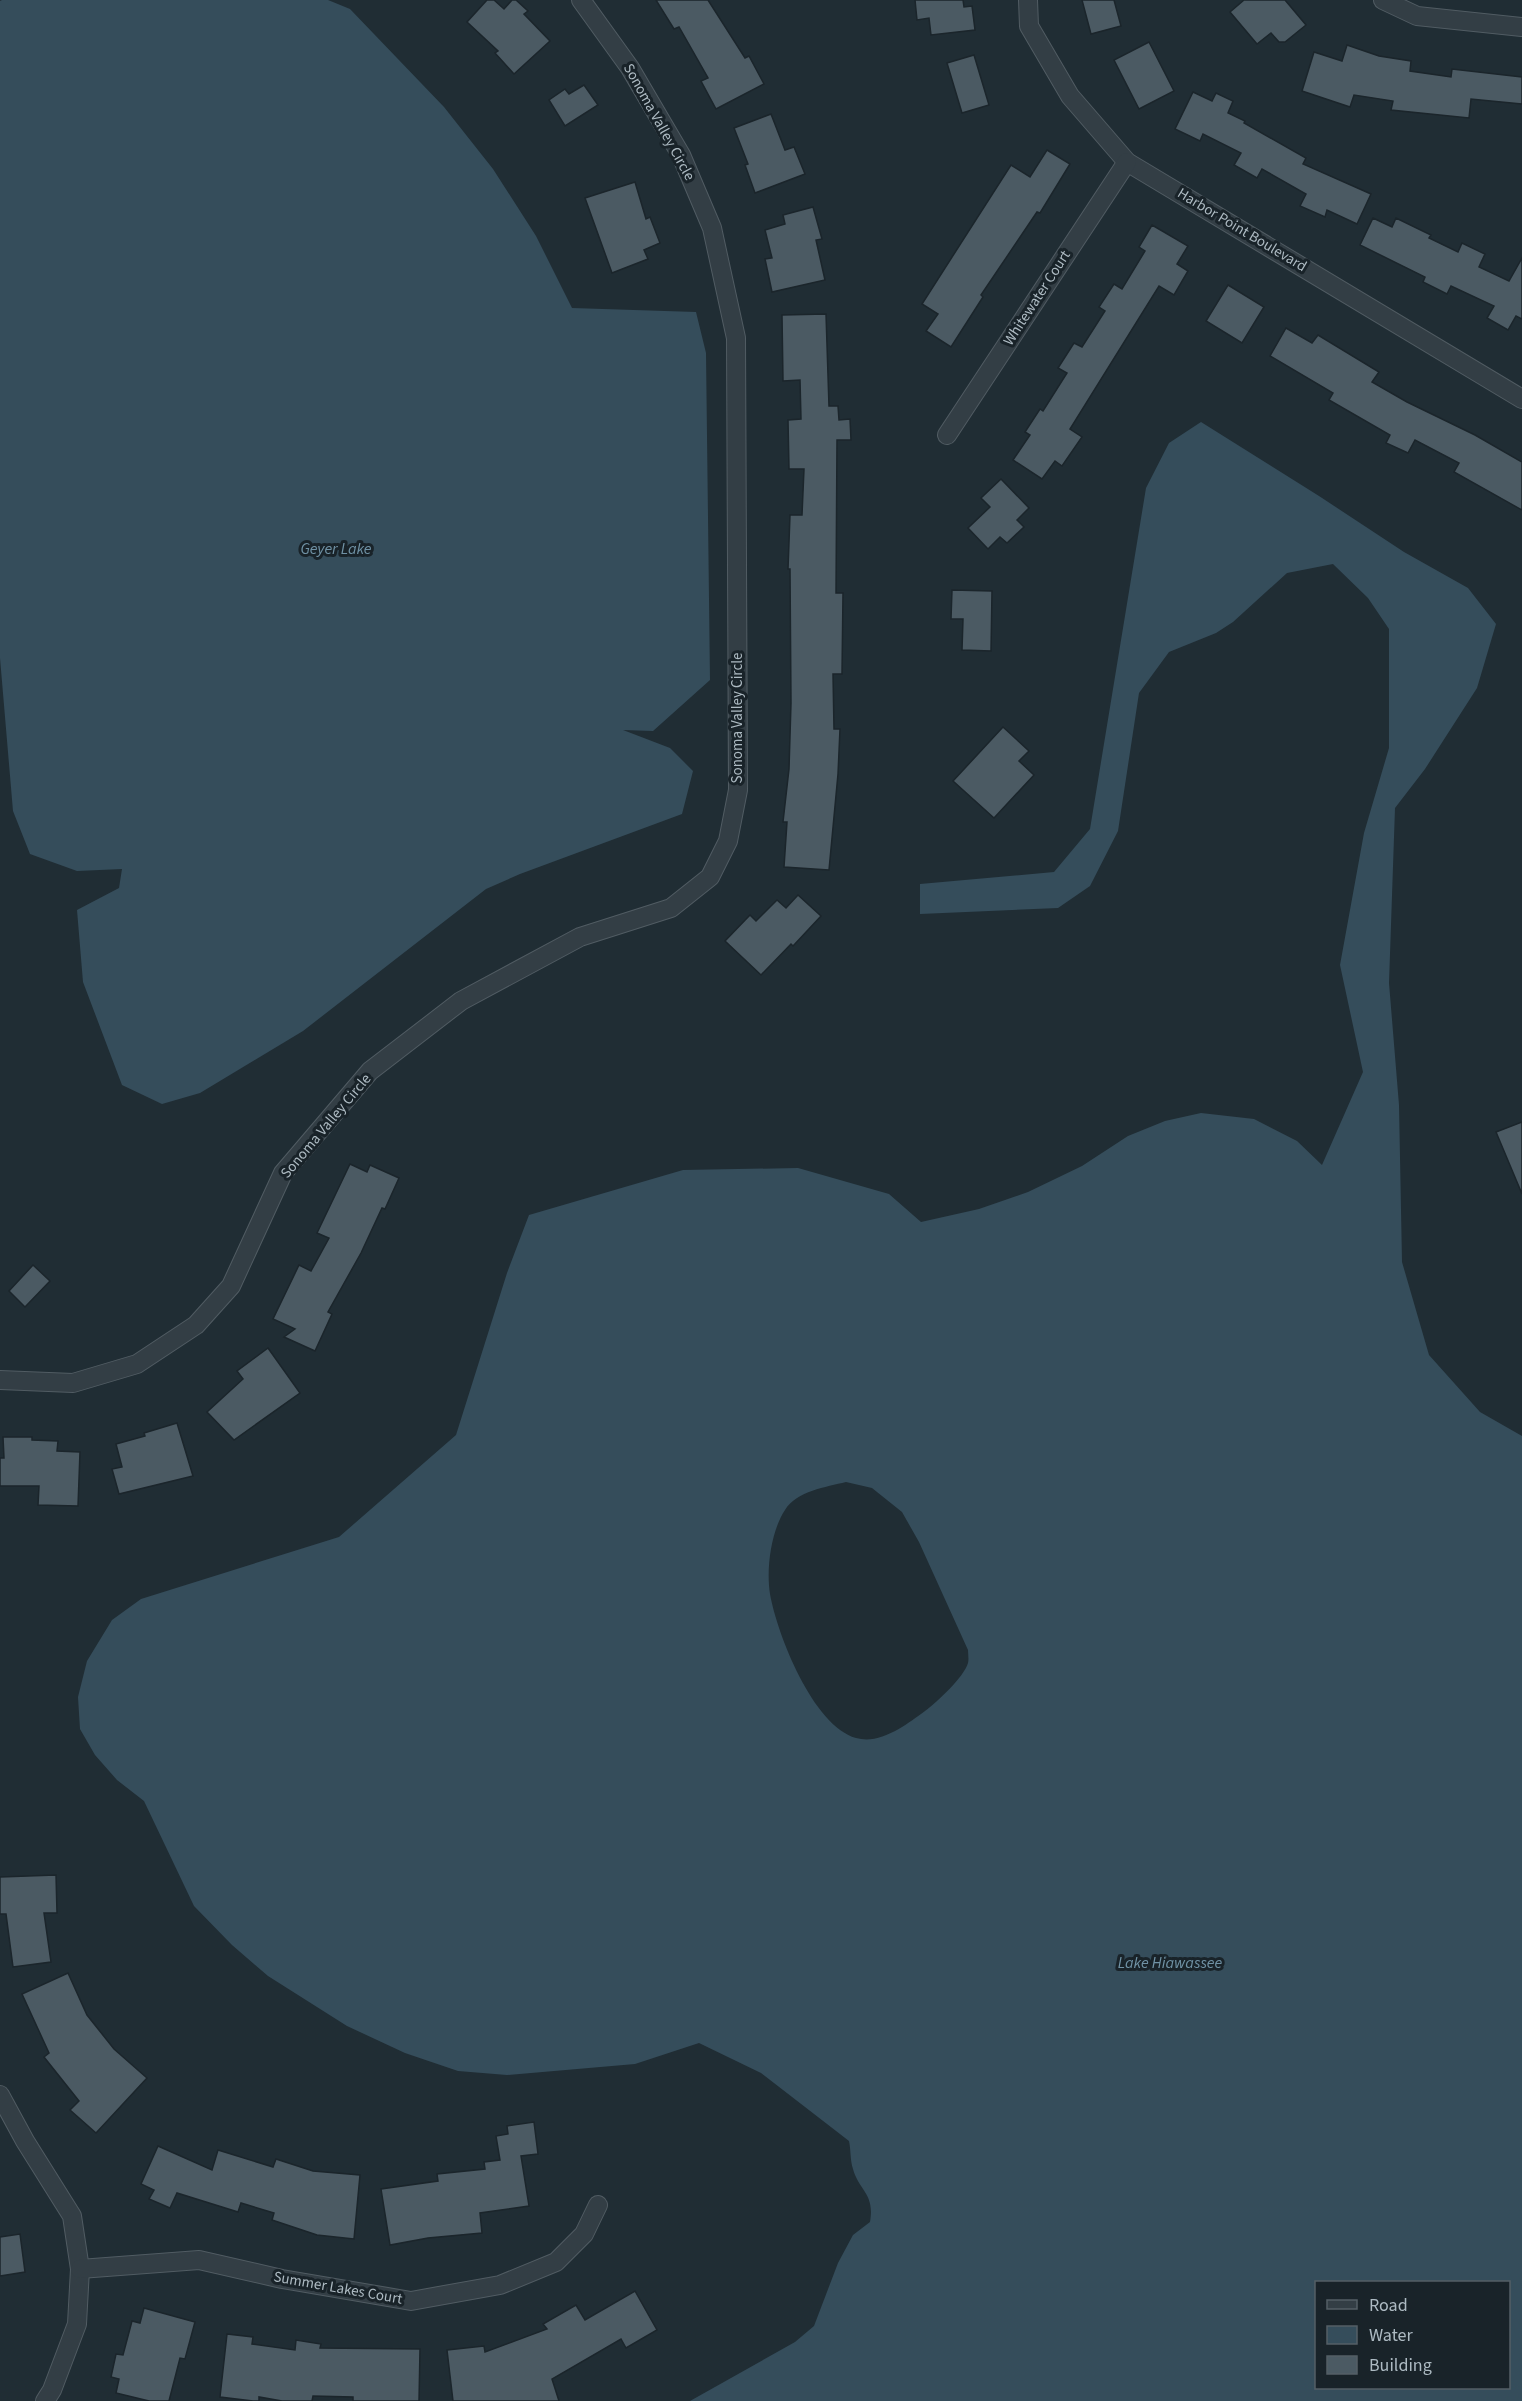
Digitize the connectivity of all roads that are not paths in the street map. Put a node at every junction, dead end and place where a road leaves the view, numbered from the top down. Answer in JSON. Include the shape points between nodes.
{"nodes":[{"id":1,"x":581,"y":0,"type":"edge"},
{"id":2,"x":1028,"y":0,"type":"edge"},
{"id":3,"x":1383,"y":0,"type":"edge"},
{"id":4,"x":1522,"y":27,"type":"edge"},
{"id":5,"x":1127,"y":162,"type":"junction"},
{"id":6,"x":1522,"y":399,"type":"edge"},
{"id":7,"x":947,"y":435,"type":"dead end"},
{"id":8,"x":0,"y":1380,"type":"edge"},
{"id":9,"x":0,"y":2095,"type":"edge"},
{"id":10,"x":598,"y":2205,"type":"dead end"},
{"id":11,"x":80,"y":2269,"type":"junction"},
{"id":12,"x":45,"y":2401,"type":"edge"}],
"edges":[{"from":1,"to":8,"type":"street","name":"Sonoma Valley Circle","via":[[630,68],[681,155],[712,228],[736,338],[738,790],[728,842],[710,877],[671,909],[580,937],[461,1001],[370,1071],[283,1173],[231,1286],[196,1325],[137,1364],[73,1383]]},
{"from":2,"to":5,"type":"street","name":"Harbor Point Boulevard","via":[[1029,26],[1070,96]]},
{"from":3,"to":4,"type":"street","via":[[1417,16]]},
{"from":5,"to":6,"type":"street","name":"Harbor Point Boulevard"},
{"from":5,"to":7,"type":"street","name":"Whitewater Court"},
{"from":9,"to":11,"type":"street","via":[[72,2216]]},
{"from":10,"to":11,"type":"street","name":"Summer Lakes Court","via":[[584,2234],[556,2262],[500,2285],[411,2301],[282,2279],[200,2260]]},
{"from":11,"to":12,"type":"street","via":[[77,2324]]}]}
